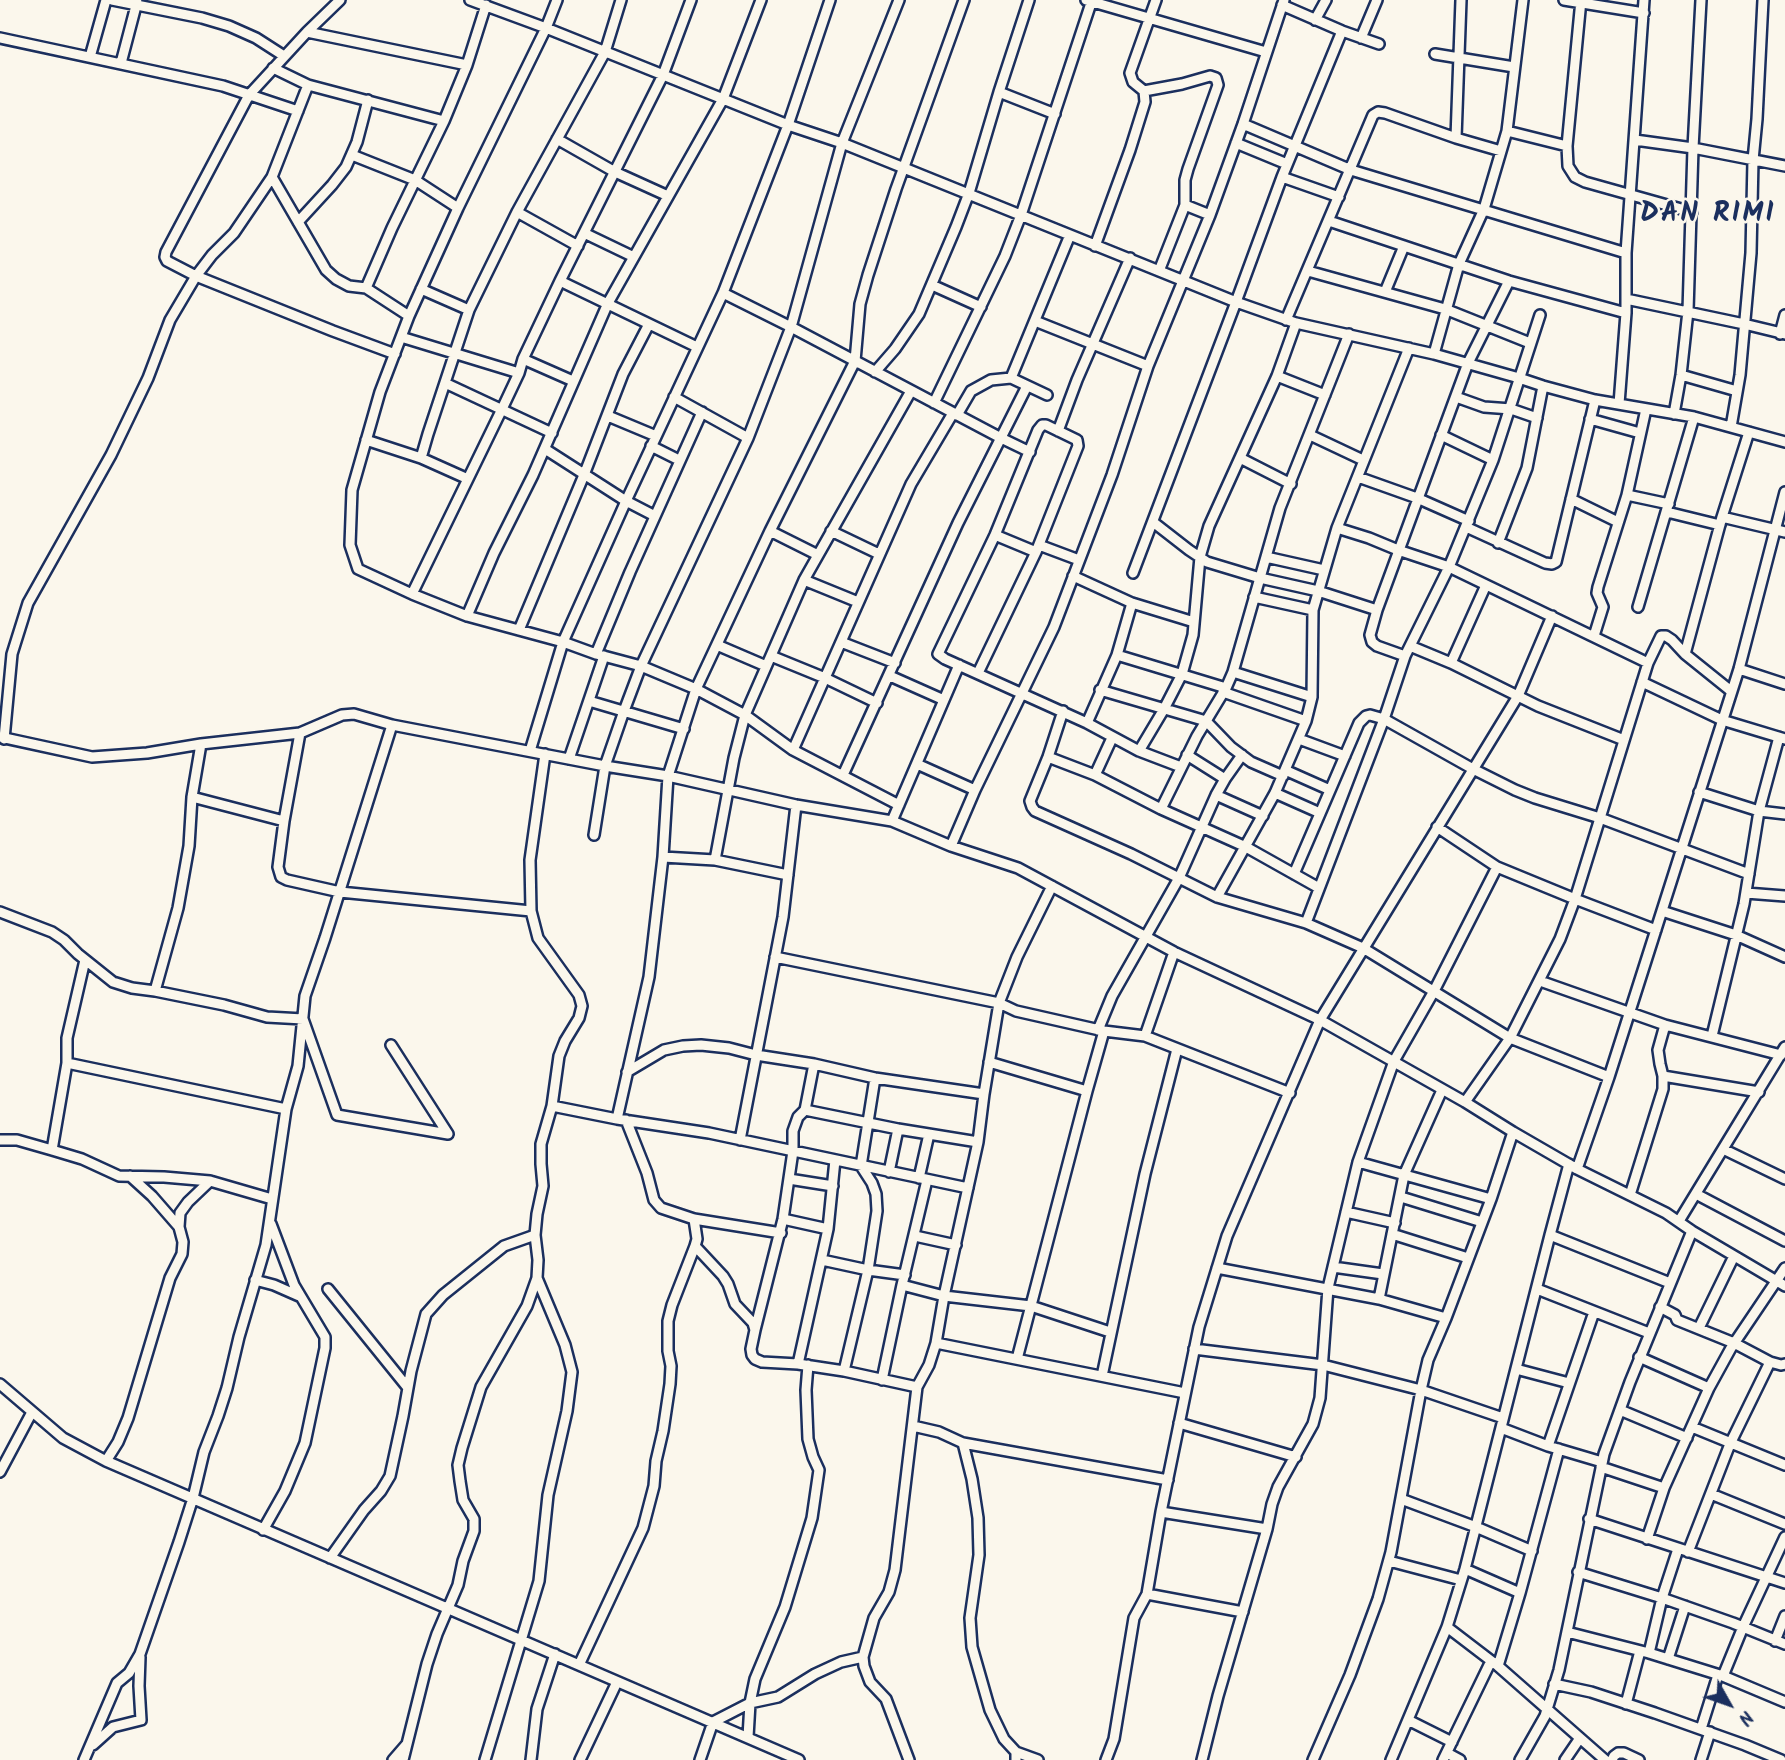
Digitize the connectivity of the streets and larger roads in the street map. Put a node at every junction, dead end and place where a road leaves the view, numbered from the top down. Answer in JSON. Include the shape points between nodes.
{"nodes":[{"id":1,"x":106,"y":0,"type":"edge"},
{"id":2,"x":112,"y":0,"type":"edge"},
{"id":3,"x":340,"y":0,"type":"edge"},
{"id":4,"x":470,"y":0,"type":"edge"},
{"id":5,"x":557,"y":0,"type":"edge"},
{"id":6,"x":621,"y":0,"type":"edge"},
{"id":7,"x":691,"y":0,"type":"edge"},
{"id":8,"x":761,"y":0,"type":"edge"},
{"id":9,"x":830,"y":0,"type":"edge"},
{"id":10,"x":899,"y":0,"type":"edge"},
{"id":11,"x":964,"y":0,"type":"edge"},
{"id":12,"x":1028,"y":0,"type":"edge"},
{"id":13,"x":1156,"y":0,"type":"edge"},
{"id":14,"x":1325,"y":0,"type":"edge"},
{"id":15,"x":1377,"y":0,"type":"edge"},
{"id":16,"x":1461,"y":0,"type":"edge"},
{"id":17,"x":1523,"y":0,"type":"edge"},
{"id":18,"x":1564,"y":0,"type":"edge"},
{"id":19,"x":1644,"y":0,"type":"edge"},
{"id":20,"x":1701,"y":0,"type":"edge"},
{"id":21,"x":1763,"y":0,"type":"edge"},
{"id":22,"x":1090,"y":1,"type":"edge"},
{"id":23,"x":1581,"y":2,"type":"edge"},
{"id":24,"x":136,"y":3,"type":"edge"},
{"id":25,"x":1283,"y":3,"type":"edge"},
{"id":26,"x":486,"y":5,"type":"junction"},
{"id":27,"x":1644,"y":13,"type":"junction"},
{"id":28,"x":1149,"y":19,"type":"junction"},
{"id":29,"x":1315,"y":20,"type":"junction"},
{"id":30,"x":546,"y":27,"type":"junction"},
{"id":31,"x":1342,"y":31,"type":"junction"},
{"id":32,"x":307,"y":32,"type":"junction"},
{"id":33,"x":0,"y":38,"type":"edge"},
{"id":34,"x":1360,"y":38,"type":"junction"},
{"id":35,"x":1379,"y":44,"type":"dead end"},
{"id":36,"x":605,"y":52,"type":"junction"},
{"id":37,"x":1266,"y":52,"type":"junction"},
{"id":38,"x":1435,"y":54,"type":"dead end"},
{"id":39,"x":284,"y":56,"type":"junction"},
{"id":40,"x":90,"y":57,"type":"junction"},
{"id":41,"x":1459,"y":59,"type":"junction"},
{"id":42,"x":121,"y":63,"type":"junction"},
{"id":43,"x":467,"y":65,"type":"junction"},
{"id":44,"x":1514,"y":67,"type":"junction"},
{"id":45,"x":272,"y":68,"type":"junction"},
{"id":46,"x":663,"y":75,"type":"junction"},
{"id":47,"x":308,"y":85,"type":"junction"},
{"id":48,"x":1144,"y":91,"type":"junction"},
{"id":49,"x":999,"y":92,"type":"junction"},
{"id":50,"x":249,"y":94,"type":"junction"},
{"id":51,"x":723,"y":99,"type":"junction"},
{"id":52,"x":368,"y":100,"type":"junction"},
{"id":53,"x":298,"y":111,"type":"junction"},
{"id":54,"x":1055,"y":114,"type":"junction"},
{"id":55,"x":444,"y":121,"type":"junction"},
{"id":56,"x":1243,"y":124,"type":"junction"},
{"id":57,"x":788,"y":125,"type":"junction"},
{"id":58,"x":1507,"y":131,"type":"junction"},
{"id":59,"x":1456,"y":138,"type":"junction"},
{"id":60,"x":557,"y":139,"type":"junction"},
{"id":61,"x":1635,"y":140,"type":"junction"},
{"id":62,"x":842,"y":143,"type":"junction"},
{"id":63,"x":1236,"y":143,"type":"junction"},
{"id":64,"x":1293,"y":146,"type":"junction"},
{"id":65,"x":1567,"y":146,"type":"junction"},
{"id":66,"x":1693,"y":148,"type":"junction"},
{"id":67,"x":1501,"y":152,"type":"junction"},
{"id":68,"x":352,"y":155,"type":"junction"},
{"id":69,"x":1753,"y":160,"type":"junction"},
{"id":70,"x":1287,"y":164,"type":"junction"},
{"id":71,"x":1785,"y":166,"type":"edge"},
{"id":72,"x":905,"y":169,"type":"junction"},
{"id":73,"x":1351,"y":170,"type":"junction"},
{"id":74,"x":615,"y":172,"type":"junction"},
{"id":75,"x":272,"y":177,"type":"junction"},
{"id":76,"x":1282,"y":177,"type":"junction"},
{"id":77,"x":415,"y":180,"type":"junction"},
{"id":78,"x":969,"y":193,"type":"junction"},
{"id":79,"x":1629,"y":194,"type":"junction"},
{"id":80,"x":668,"y":197,"type":"junction"},
{"id":81,"x":1339,"y":198,"type":"junction"},
{"id":82,"x":1185,"y":205,"type":"junction"},
{"id":83,"x":458,"y":208,"type":"junction"},
{"id":84,"x":1484,"y":209,"type":"junction"},
{"id":85,"x":517,"y":212,"type":"junction"},
{"id":86,"x":1692,"y":212,"type":"junction"},
{"id":87,"x":1021,"y":215,"type":"junction"},
{"id":88,"x":1210,"y":215,"type":"junction"},
{"id":89,"x":1329,"y":221,"type":"junction"},
{"id":90,"x":298,"y":222,"type":"junction"},
{"id":91,"x":584,"y":233,"type":"junction"},
{"id":92,"x":1070,"y":235,"type":"junction"},
{"id":93,"x":578,"y":246,"type":"junction"},
{"id":94,"x":1095,"y":246,"type":"junction"},
{"id":95,"x":1404,"y":246,"type":"junction"},
{"id":96,"x":1626,"y":253,"type":"junction"},
{"id":97,"x":634,"y":257,"type":"junction"},
{"id":98,"x":1130,"y":258,"type":"junction"},
{"id":99,"x":1459,"y":264,"type":"junction"},
{"id":100,"x":1159,"y":271,"type":"junction"},
{"id":101,"x":1308,"y":271,"type":"junction"},
{"id":102,"x":196,"y":276,"type":"junction"},
{"id":103,"x":1182,"y":280,"type":"junction"},
{"id":104,"x":560,"y":281,"type":"junction"},
{"id":105,"x":1509,"y":281,"type":"junction"},
{"id":106,"x":932,"y":285,"type":"junction"},
{"id":107,"x":366,"y":288,"type":"junction"},
{"id":108,"x":421,"y":289,"type":"junction"},
{"id":109,"x":1385,"y":292,"type":"junction"},
{"id":110,"x":723,"y":293,"type":"junction"},
{"id":111,"x":1626,"y":299,"type":"junction"},
{"id":112,"x":1236,"y":302,"type":"junction"},
{"id":113,"x":608,"y":303,"type":"junction"},
{"id":114,"x":981,"y":307,"type":"junction"},
{"id":115,"x":1446,"y":309,"type":"junction"},
{"id":116,"x":469,"y":310,"type":"junction"},
{"id":117,"x":1688,"y":311,"type":"junction"},
{"id":118,"x":1626,"y":313,"type":"junction"},
{"id":119,"x":1540,"y":315,"type":"dead end"},
{"id":120,"x":1785,"y":315,"type":"edge"},
{"id":121,"x":409,"y":316,"type":"junction"},
{"id":122,"x":1035,"y":321,"type":"junction"},
{"id":123,"x":1291,"y":322,"type":"junction"},
{"id":124,"x":649,"y":324,"type":"junction"},
{"id":125,"x":1744,"y":324,"type":"junction"},
{"id":126,"x":1487,"y":325,"type":"junction"},
{"id":127,"x":791,"y":327,"type":"junction"},
{"id":128,"x":1349,"y":334,"type":"junction"},
{"id":129,"x":1783,"y":334,"type":"edge"},
{"id":130,"x":401,"y":337,"type":"junction"},
{"id":131,"x":1530,"y":343,"type":"junction"},
{"id":132,"x":1093,"y":344,"type":"junction"},
{"id":133,"x":697,"y":347,"type":"junction"},
{"id":134,"x":1409,"y":348,"type":"junction"},
{"id":135,"x":456,"y":352,"type":"junction"},
{"id":136,"x":395,"y":354,"type":"junction"},
{"id":137,"x":1434,"y":354,"type":"junction"},
{"id":138,"x":523,"y":359,"type":"junction"},
{"id":139,"x":855,"y":361,"type":"junction"},
{"id":140,"x":1468,"y":363,"type":"junction"},
{"id":141,"x":1148,"y":366,"type":"junction"},
{"id":142,"x":875,"y":372,"type":"junction"},
{"id":143,"x":519,"y":373,"type":"junction"},
{"id":144,"x":1681,"y":375,"type":"junction"},
{"id":145,"x":1277,"y":376,"type":"junction"},
{"id":146,"x":1011,"y":378,"type":"junction"},
{"id":147,"x":1519,"y":378,"type":"junction"},
{"id":148,"x":573,"y":381,"type":"junction"},
{"id":149,"x":445,"y":383,"type":"junction"},
{"id":150,"x":1027,"y":386,"type":"junction"},
{"id":151,"x":1543,"y":386,"type":"junction"},
{"id":152,"x":911,"y":391,"type":"junction"},
{"id":153,"x":1737,"y":391,"type":"junction"},
{"id":154,"x":1046,"y":395,"type":"dead end"},
{"id":155,"x":1325,"y":395,"type":"junction"},
{"id":156,"x":674,"y":397,"type":"junction"},
{"id":157,"x":1455,"y":397,"type":"junction"},
{"id":158,"x":1594,"y":400,"type":"junction"},
{"id":159,"x":934,"y":403,"type":"junction"},
{"id":160,"x":1619,"y":404,"type":"junction"},
{"id":161,"x":502,"y":408,"type":"junction"},
{"id":162,"x":1511,"y":409,"type":"junction"},
{"id":163,"x":1646,"y":409,"type":"junction"},
{"id":164,"x":702,"y":412,"type":"junction"},
{"id":165,"x":955,"y":414,"type":"junction"},
{"id":166,"x":1674,"y":414,"type":"junction"},
{"id":167,"x":608,"y":415,"type":"junction"},
{"id":168,"x":1694,"y":417,"type":"junction"},
{"id":169,"x":1537,"y":418,"type":"junction"},
{"id":170,"x":1590,"y":419,"type":"junction"},
{"id":171,"x":1731,"y":427,"type":"junction"},
{"id":172,"x":1058,"y":431,"type":"junction"},
{"id":173,"x":1749,"y":432,"type":"junction"},
{"id":174,"x":552,"y":433,"type":"junction"},
{"id":175,"x":1640,"y":433,"type":"junction"},
{"id":176,"x":1310,"y":435,"type":"junction"},
{"id":177,"x":1441,"y":435,"type":"junction"},
{"id":178,"x":656,"y":436,"type":"junction"},
{"id":179,"x":748,"y":438,"type":"junction"},
{"id":180,"x":1001,"y":438,"type":"junction"},
{"id":181,"x":366,"y":440,"type":"junction"},
{"id":182,"x":1785,"y":442,"type":"edge"},
{"id":183,"x":651,"y":446,"type":"junction"},
{"id":184,"x":545,"y":449,"type":"junction"},
{"id":185,"x":1030,"y":452,"type":"junction"},
{"id":186,"x":421,"y":458,"type":"junction"},
{"id":187,"x":1240,"y":458,"type":"junction"},
{"id":188,"x":679,"y":460,"type":"junction"},
{"id":189,"x":1363,"y":460,"type":"junction"},
{"id":190,"x":1493,"y":460,"type":"junction"},
{"id":191,"x":584,"y":475,"type":"junction"},
{"id":192,"x":1357,"y":477,"type":"junction"},
{"id":193,"x":468,"y":479,"type":"junction"},
{"id":194,"x":1291,"y":484,"type":"junction"},
{"id":195,"x":1785,"y":492,"type":"edge"},
{"id":196,"x":1627,"y":495,"type":"junction"},
{"id":197,"x":1417,"y":498,"type":"junction"},
{"id":198,"x":1571,"y":499,"type":"junction"},
{"id":199,"x":626,"y":501,"type":"junction"},
{"id":200,"x":1668,"y":508,"type":"junction"},
{"id":201,"x":655,"y":516,"type":"junction"},
{"id":202,"x":1721,"y":521,"type":"junction"},
{"id":203,"x":1153,"y":522,"type":"junction"},
{"id":204,"x":1618,"y":522,"type":"junction"},
{"id":205,"x":1468,"y":524,"type":"junction"},
{"id":206,"x":1337,"y":528,"type":"junction"},
{"id":207,"x":1781,"y":530,"type":"edge"},
{"id":208,"x":770,"y":531,"type":"junction"},
{"id":209,"x":831,"y":531,"type":"junction"},
{"id":210,"x":995,"y":535,"type":"junction"},
{"id":211,"x":1499,"y":542,"type":"junction"},
{"id":212,"x":1037,"y":549,"type":"junction"},
{"id":213,"x":1398,"y":550,"type":"junction"},
{"id":214,"x":879,"y":554,"type":"junction"},
{"id":215,"x":818,"y":555,"type":"junction"},
{"id":216,"x":1200,"y":557,"type":"junction"},
{"id":217,"x":1266,"y":557,"type":"junction"},
{"id":218,"x":1079,"y":560,"type":"junction"},
{"id":219,"x":1448,"y":567,"type":"junction"},
{"id":220,"x":1324,"y":570,"type":"junction"},
{"id":221,"x":1133,"y":573,"type":"dead end"},
{"id":222,"x":1073,"y":576,"type":"junction"},
{"id":223,"x":1260,"y":578,"type":"junction"},
{"id":224,"x":804,"y":580,"type":"junction"},
{"id":225,"x":1486,"y":585,"type":"junction"},
{"id":226,"x":1318,"y":591,"type":"junction"},
{"id":227,"x":412,"y":594,"type":"junction"},
{"id":228,"x":1254,"y":597,"type":"junction"},
{"id":229,"x":858,"y":602,"type":"junction"},
{"id":230,"x":1132,"y":603,"type":"junction"},
{"id":231,"x":1638,"y":607,"type":"dead end"},
{"id":232,"x":1313,"y":610,"type":"junction"},
{"id":233,"x":1377,"y":610,"type":"junction"},
{"id":234,"x":467,"y":616,"type":"junction"},
{"id":235,"x":1552,"y":616,"type":"junction"},
{"id":236,"x":1194,"y":622,"type":"junction"},
{"id":237,"x":519,"y":630,"type":"junction"},
{"id":238,"x":1594,"y":636,"type":"junction"},
{"id":239,"x":563,"y":642,"type":"junction"},
{"id":240,"x":841,"y":642,"type":"junction"},
{"id":241,"x":717,"y":645,"type":"junction"},
{"id":242,"x":1410,"y":646,"type":"junction"},
{"id":243,"x":1685,"y":654,"type":"junction"},
{"id":244,"x":600,"y":655,"type":"junction"},
{"id":245,"x":1117,"y":655,"type":"junction"},
{"id":246,"x":771,"y":656,"type":"junction"},
{"id":247,"x":1405,"y":656,"type":"junction"},
{"id":248,"x":895,"y":663,"type":"junction"},
{"id":249,"x":1451,"y":663,"type":"junction"},
{"id":250,"x":1648,"y":663,"type":"junction"},
{"id":251,"x":959,"y":665,"type":"junction"},
{"id":252,"x":641,"y":666,"type":"junction"},
{"id":253,"x":766,"y":666,"type":"junction"},
{"id":254,"x":1739,"y":669,"type":"junction"},
{"id":255,"x":1233,"y":671,"type":"junction"},
{"id":256,"x":978,"y":673,"type":"junction"},
{"id":257,"x":1182,"y":674,"type":"junction"},
{"id":258,"x":890,"y":676,"type":"junction"},
{"id":259,"x":825,"y":678,"type":"junction"},
{"id":260,"x":1642,"y":682,"type":"junction"},
{"id":261,"x":1785,"y":684,"type":"edge"},
{"id":262,"x":696,"y":689,"type":"junction"},
{"id":263,"x":1100,"y":690,"type":"junction"},
{"id":264,"x":1224,"y":690,"type":"junction"},
{"id":265,"x":1731,"y":691,"type":"junction"},
{"id":266,"x":1023,"y":693,"type":"junction"},
{"id":267,"x":1518,"y":696,"type":"junction"},
{"id":268,"x":1312,"y":697,"type":"junction"},
{"id":269,"x":944,"y":700,"type":"junction"},
{"id":270,"x":589,"y":701,"type":"junction"},
{"id":271,"x":877,"y":703,"type":"junction"},
{"id":272,"x":1164,"y":709,"type":"junction"},
{"id":273,"x":624,"y":711,"type":"junction"},
{"id":274,"x":1063,"y":712,"type":"junction"},
{"id":275,"x":745,"y":715,"type":"junction"},
{"id":276,"x":1384,"y":719,"type":"junction"},
{"id":277,"x":1722,"y":720,"type":"junction"},
{"id":278,"x":1206,"y":721,"type":"junction"},
{"id":279,"x":1306,"y":721,"type":"junction"},
{"id":280,"x":1087,"y":723,"type":"junction"},
{"id":281,"x":392,"y":725,"type":"junction"},
{"id":282,"x":684,"y":729,"type":"junction"},
{"id":283,"x":300,"y":733,"type":"junction"},
{"id":284,"x":2,"y":738,"type":"edge"},
{"id":285,"x":1112,"y":738,"type":"junction"},
{"id":286,"x":1782,"y":738,"type":"edge"},
{"id":287,"x":1299,"y":739,"type":"junction"},
{"id":288,"x":1624,"y":740,"type":"junction"},
{"id":289,"x":201,"y":744,"type":"junction"},
{"id":290,"x":793,"y":750,"type":"junction"},
{"id":291,"x":530,"y":751,"type":"junction"},
{"id":292,"x":1139,"y":751,"type":"junction"},
{"id":293,"x":545,"y":754,"type":"junction"},
{"id":294,"x":1187,"y":755,"type":"junction"},
{"id":295,"x":1242,"y":755,"type":"junction"},
{"id":296,"x":1345,"y":756,"type":"junction"},
{"id":297,"x":1048,"y":757,"type":"junction"},
{"id":298,"x":569,"y":759,"type":"junction"},
{"id":299,"x":916,"y":764,"type":"junction"},
{"id":300,"x":605,"y":766,"type":"junction"},
{"id":301,"x":1181,"y":767,"type":"junction"},
{"id":302,"x":1473,"y":769,"type":"junction"},
{"id":303,"x":1284,"y":773,"type":"junction"},
{"id":304,"x":843,"y":775,"type":"junction"},
{"id":305,"x":1095,"y":775,"type":"junction"},
{"id":306,"x":668,"y":776,"type":"junction"},
{"id":307,"x":1225,"y":779,"type":"junction"},
{"id":308,"x":727,"y":790,"type":"junction"},
{"id":309,"x":975,"y":790,"type":"junction"},
{"id":310,"x":1330,"y":790,"type":"junction"},
{"id":311,"x":1699,"y":792,"type":"junction"},
{"id":312,"x":1275,"y":793,"type":"junction"},
{"id":313,"x":1216,"y":795,"type":"junction"},
{"id":314,"x":192,"y":797,"type":"junction"},
{"id":315,"x":796,"y":805,"type":"junction"},
{"id":316,"x":899,"y":805,"type":"junction"},
{"id":317,"x":1161,"y":809,"type":"junction"},
{"id":318,"x":1759,"y":811,"type":"junction"},
{"id":319,"x":1320,"y":813,"type":"junction"},
{"id":320,"x":1785,"y":814,"type":"edge"},
{"id":321,"x":1262,"y":816,"type":"junction"},
{"id":322,"x":1600,"y":818,"type":"junction"},
{"id":323,"x":284,"y":821,"type":"junction"},
{"id":324,"x":892,"y":821,"type":"junction"},
{"id":325,"x":1201,"y":827,"type":"junction"},
{"id":326,"x":1437,"y":827,"type":"junction"},
{"id":327,"x":594,"y":835,"type":"dead end"},
{"id":328,"x":951,"y":846,"type":"junction"},
{"id":329,"x":1246,"y":847,"type":"junction"},
{"id":330,"x":1681,"y":849,"type":"junction"},
{"id":331,"x":663,"y":857,"type":"junction"},
{"id":332,"x":715,"y":860,"type":"junction"},
{"id":333,"x":1497,"y":867,"type":"junction"},
{"id":334,"x":1294,"y":874,"type":"junction"},
{"id":335,"x":1749,"y":874,"type":"junction"},
{"id":336,"x":788,"y":875,"type":"junction"},
{"id":337,"x":1179,"y":878,"type":"junction"},
{"id":338,"x":1052,"y":886,"type":"junction"},
{"id":339,"x":1319,"y":888,"type":"junction"},
{"id":340,"x":340,"y":892,"type":"junction"},
{"id":341,"x":1746,"y":893,"type":"junction"},
{"id":342,"x":1785,"y":896,"type":"edge"},
{"id":343,"x":1217,"y":897,"type":"junction"},
{"id":344,"x":1575,"y":899,"type":"junction"},
{"id":345,"x":531,"y":911,"type":"junction"},
{"id":346,"x":1662,"y":911,"type":"junction"},
{"id":347,"x":0,"y":912,"type":"edge"},
{"id":348,"x":1306,"y":923,"type":"junction"},
{"id":349,"x":1656,"y":930,"type":"junction"},
{"id":350,"x":1737,"y":935,"type":"junction"},
{"id":351,"x":1145,"y":936,"type":"junction"},
{"id":352,"x":1363,"y":947,"type":"junction"},
{"id":353,"x":1174,"y":952,"type":"junction"},
{"id":354,"x":775,"y":957,"type":"junction"},
{"id":355,"x":1785,"y":957,"type":"edge"},
{"id":356,"x":85,"y":960,"type":"junction"},
{"id":357,"x":1540,"y":981,"type":"junction"},
{"id":358,"x":155,"y":991,"type":"junction"},
{"id":359,"x":1434,"y":991,"type":"junction"},
{"id":360,"x":999,"y":1003,"type":"junction"},
{"id":361,"x":1630,"y":1012,"type":"junction"},
{"id":362,"x":303,"y":1019,"type":"junction"},
{"id":363,"x":1320,"y":1020,"type":"junction"},
{"id":364,"x":1665,"y":1025,"type":"junction"},
{"id":365,"x":1101,"y":1031,"type":"junction"},
{"id":366,"x":1712,"y":1036,"type":"junction"},
{"id":367,"x":1145,"y":1037,"type":"junction"},
{"id":368,"x":1510,"y":1038,"type":"junction"},
{"id":369,"x":391,"y":1045,"type":"dead end"},
{"id":370,"x":1177,"y":1049,"type":"junction"},
{"id":371,"x":1783,"y":1051,"type":"edge"},
{"id":372,"x":756,"y":1055,"type":"junction"},
{"id":373,"x":1394,"y":1061,"type":"junction"},
{"id":374,"x":989,"y":1062,"type":"junction"},
{"id":375,"x":67,"y":1063,"type":"junction"},
{"id":376,"x":814,"y":1064,"type":"junction"},
{"id":377,"x":627,"y":1072,"type":"junction"},
{"id":378,"x":1663,"y":1076,"type":"junction"},
{"id":379,"x":1609,"y":1077,"type":"junction"},
{"id":380,"x":875,"y":1078,"type":"junction"},
{"id":381,"x":1442,"y":1090,"type":"junction"},
{"id":382,"x":1087,"y":1091,"type":"junction"},
{"id":383,"x":1759,"y":1092,"type":"junction"},
{"id":384,"x":1290,"y":1093,"type":"junction"},
{"id":385,"x":984,"y":1094,"type":"junction"},
{"id":386,"x":1465,"y":1102,"type":"junction"},
{"id":387,"x":552,"y":1106,"type":"junction"},
{"id":388,"x":286,"y":1109,"type":"junction"},
{"id":389,"x":805,"y":1110,"type":"junction"},
{"id":390,"x":622,"y":1120,"type":"junction"},
{"id":391,"x":867,"y":1122,"type":"junction"},
{"id":392,"x":898,"y":1129,"type":"junction"},
{"id":393,"x":1513,"y":1132,"type":"junction"},
{"id":394,"x":929,"y":1133,"type":"junction"},
{"id":395,"x":0,"y":1140,"type":"edge"},
{"id":396,"x":740,"y":1140,"type":"junction"},
{"id":397,"x":978,"y":1142,"type":"junction"},
{"id":398,"x":1723,"y":1149,"type":"junction"},
{"id":399,"x":52,"y":1150,"type":"junction"},
{"id":400,"x":793,"y":1151,"type":"junction"},
{"id":401,"x":835,"y":1160,"type":"junction"},
{"id":402,"x":1358,"y":1162,"type":"junction"},
{"id":403,"x":861,"y":1166,"type":"junction"},
{"id":404,"x":1573,"y":1167,"type":"junction"},
{"id":405,"x":889,"y":1172,"type":"junction"},
{"id":406,"x":1404,"y":1175,"type":"junction"},
{"id":407,"x":130,"y":1177,"type":"junction"},
{"id":408,"x":789,"y":1179,"type":"junction"},
{"id":409,"x":923,"y":1179,"type":"junction"},
{"id":410,"x":1785,"y":1179,"type":"edge"},
{"id":411,"x":211,"y":1181,"type":"junction"},
{"id":412,"x":833,"y":1186,"type":"junction"},
{"id":413,"x":968,"y":1188,"type":"junction"},
{"id":414,"x":1696,"y":1194,"type":"junction"},
{"id":415,"x":1630,"y":1195,"type":"junction"},
{"id":416,"x":1401,"y":1196,"type":"junction"},
{"id":417,"x":272,"y":1199,"type":"junction"},
{"id":418,"x":1491,"y":1199,"type":"junction"},
{"id":419,"x":1346,"y":1212,"type":"junction"},
{"id":420,"x":694,"y":1219,"type":"junction"},
{"id":421,"x":783,"y":1219,"type":"junction"},
{"id":422,"x":1679,"y":1221,"type":"junction"},
{"id":423,"x":1482,"y":1222,"type":"junction"},
{"id":424,"x":270,"y":1223,"type":"junction"},
{"id":425,"x":1395,"y":1223,"type":"junction"},
{"id":426,"x":179,"y":1227,"type":"junction"},
{"id":427,"x":828,"y":1229,"type":"junction"},
{"id":428,"x":1692,"y":1231,"type":"junction"},
{"id":429,"x":780,"y":1233,"type":"junction"},
{"id":430,"x":1392,"y":1234,"type":"junction"},
{"id":431,"x":535,"y":1235,"type":"junction"},
{"id":432,"x":915,"y":1236,"type":"junction"},
{"id":433,"x":1550,"y":1236,"type":"junction"},
{"id":434,"x":1785,"y":1241,"type":"edge"},
{"id":435,"x":956,"y":1245,"type":"junction"},
{"id":436,"x":695,"y":1246,"type":"junction"},
{"id":437,"x":1734,"y":1256,"type":"junction"},
{"id":438,"x":1468,"y":1258,"type":"junction"},
{"id":439,"x":822,"y":1259,"type":"junction"},
{"id":440,"x":1333,"y":1267,"type":"junction"},
{"id":441,"x":1217,"y":1268,"type":"junction"},
{"id":442,"x":1785,"y":1268,"type":"edge"},
{"id":443,"x":867,"y":1270,"type":"junction"},
{"id":444,"x":1383,"y":1274,"type":"junction"},
{"id":445,"x":537,"y":1278,"type":"junction"},
{"id":446,"x":255,"y":1280,"type":"junction"},
{"id":447,"x":903,"y":1280,"type":"junction"},
{"id":448,"x":1670,"y":1283,"type":"junction"},
{"id":449,"x":1781,"y":1283,"type":"edge"},
{"id":450,"x":1328,"y":1288,"type":"junction"},
{"id":451,"x":328,"y":1289,"type":"dead end"},
{"id":452,"x":1537,"y":1289,"type":"junction"},
{"id":453,"x":299,"y":1296,"type":"junction"},
{"id":454,"x":944,"y":1296,"type":"junction"},
{"id":455,"x":1379,"y":1298,"type":"junction"},
{"id":456,"x":1031,"y":1306,"type":"junction"},
{"id":457,"x":1660,"y":1307,"type":"junction"},
{"id":458,"x":1594,"y":1312,"type":"junction"},
{"id":459,"x":1446,"y":1318,"type":"junction"},
{"id":460,"x":1699,"y":1328,"type":"junction"},
{"id":461,"x":755,"y":1330,"type":"junction"},
{"id":462,"x":1110,"y":1332,"type":"junction"},
{"id":463,"x":1649,"y":1333,"type":"junction"},
{"id":464,"x":936,"y":1343,"type":"junction"},
{"id":465,"x":1734,"y":1343,"type":"junction"},
{"id":466,"x":1194,"y":1349,"type":"junction"},
{"id":467,"x":1639,"y":1357,"type":"junction"},
{"id":468,"x":1017,"y":1359,"type":"junction"},
{"id":469,"x":1770,"y":1362,"type":"junction"},
{"id":470,"x":1784,"y":1362,"type":"edge"},
{"id":471,"x":803,"y":1365,"type":"junction"},
{"id":472,"x":1323,"y":1365,"type":"junction"},
{"id":473,"x":1516,"y":1369,"type":"junction"},
{"id":474,"x":844,"y":1371,"type":"junction"},
{"id":475,"x":1102,"y":1376,"type":"junction"},
{"id":476,"x":882,"y":1380,"type":"junction"},
{"id":477,"x":1569,"y":1383,"type":"junction"},
{"id":478,"x":0,"y":1384,"type":"edge"},
{"id":479,"x":917,"y":1387,"type":"junction"},
{"id":480,"x":408,"y":1388,"type":"junction"},
{"id":481,"x":1709,"y":1388,"type":"junction"},
{"id":482,"x":1421,"y":1390,"type":"junction"},
{"id":483,"x":1185,"y":1393,"type":"junction"},
{"id":484,"x":1619,"y":1410,"type":"junction"},
{"id":485,"x":32,"y":1412,"type":"junction"},
{"id":486,"x":1503,"y":1418,"type":"junction"},
{"id":487,"x":1179,"y":1423,"type":"junction"},
{"id":488,"x":913,"y":1426,"type":"junction"},
{"id":489,"x":1692,"y":1427,"type":"junction"},
{"id":490,"x":1501,"y":1428,"type":"junction"},
{"id":491,"x":1687,"y":1438,"type":"junction"},
{"id":492,"x":963,"y":1443,"type":"junction"},
{"id":493,"x":1730,"y":1444,"type":"junction"},
{"id":494,"x":1548,"y":1446,"type":"junction"},
{"id":495,"x":1559,"y":1449,"type":"junction"},
{"id":496,"x":1296,"y":1457,"type":"junction"},
{"id":497,"x":106,"y":1461,"type":"junction"},
{"id":498,"x":1602,"y":1465,"type":"junction"},
{"id":499,"x":1785,"y":1465,"type":"edge"},
{"id":500,"x":0,"y":1472,"type":"edge"},
{"id":501,"x":1168,"y":1480,"type":"junction"},
{"id":502,"x":1664,"y":1488,"type":"junction"},
{"id":503,"x":1712,"y":1494,"type":"junction"},
{"id":504,"x":193,"y":1498,"type":"junction"},
{"id":505,"x":1401,"y":1499,"type":"junction"},
{"id":506,"x":1161,"y":1512,"type":"junction"},
{"id":507,"x":1589,"y":1519,"type":"junction"},
{"id":508,"x":1785,"y":1524,"type":"edge"},
{"id":509,"x":1476,"y":1527,"type":"junction"},
{"id":510,"x":1268,"y":1529,"type":"junction"},
{"id":511,"x":263,"y":1530,"type":"junction"},
{"id":512,"x":1785,"y":1537,"type":"edge"},
{"id":513,"x":1647,"y":1539,"type":"junction"},
{"id":514,"x":1678,"y":1549,"type":"junction"},
{"id":515,"x":1532,"y":1551,"type":"junction"},
{"id":516,"x":1688,"y":1552,"type":"junction"},
{"id":517,"x":331,"y":1558,"type":"junction"},
{"id":518,"x":1389,"y":1561,"type":"junction"},
{"id":519,"x":1465,"y":1569,"type":"junction"},
{"id":520,"x":1578,"y":1572,"type":"junction"},
{"id":521,"x":1766,"y":1577,"type":"junction"},
{"id":522,"x":1461,"y":1580,"type":"junction"},
{"id":523,"x":1785,"y":1583,"type":"edge"},
{"id":524,"x":1520,"y":1593,"type":"junction"},
{"id":525,"x":1147,"y":1594,"type":"junction"},
{"id":526,"x":1662,"y":1598,"type":"junction"},
{"id":527,"x":1685,"y":1606,"type":"junction"},
{"id":528,"x":448,"y":1610,"type":"junction"},
{"id":529,"x":1243,"y":1612,"type":"junction"},
{"id":530,"x":1785,"y":1616,"type":"edge"},
{"id":531,"x":1447,"y":1627,"type":"junction"},
{"id":532,"x":1743,"y":1627,"type":"junction"},
{"id":533,"x":1567,"y":1632,"type":"junction"},
{"id":534,"x":522,"y":1640,"type":"junction"},
{"id":535,"x":1780,"y":1642,"type":"edge"},
{"id":536,"x":1644,"y":1652,"type":"junction"},
{"id":537,"x":140,"y":1654,"type":"junction"},
{"id":538,"x":555,"y":1654,"type":"junction"},
{"id":539,"x":863,"y":1657,"type":"junction"},
{"id":540,"x":1668,"y":1659,"type":"junction"},
{"id":541,"x":1494,"y":1663,"type":"junction"},
{"id":542,"x":579,"y":1665,"type":"junction"},
{"id":543,"x":1721,"y":1676,"type":"junction"},
{"id":544,"x":617,"y":1682,"type":"junction"},
{"id":545,"x":1555,"y":1684,"type":"junction"},
{"id":546,"x":1785,"y":1702,"type":"edge"},
{"id":547,"x":750,"y":1703,"type":"junction"},
{"id":548,"x":1626,"y":1704,"type":"junction"},
{"id":549,"x":1547,"y":1708,"type":"junction"},
{"id":550,"x":1408,"y":1720,"type":"junction"},
{"id":551,"x":713,"y":1722,"type":"junction"},
{"id":552,"x":1705,"y":1731,"type":"junction"},
{"id":553,"x":748,"y":1737,"type":"junction"},
{"id":554,"x":1580,"y":1738,"type":"junction"},
{"id":555,"x":1452,"y":1742,"type":"junction"},
{"id":556,"x":407,"y":1744,"type":"junction"},
{"id":557,"x":89,"y":1749,"type":"junction"},
{"id":558,"x":1016,"y":1756,"type":"edge"},
{"id":559,"x":1445,"y":1757,"type":"edge"},
{"id":560,"x":1598,"y":1758,"type":"edge"},
{"id":561,"x":85,"y":1760,"type":"edge"},
{"id":562,"x":393,"y":1760,"type":"edge"},
{"id":563,"x":403,"y":1760,"type":"edge"},
{"id":564,"x":485,"y":1760,"type":"edge"},
{"id":565,"x":531,"y":1760,"type":"edge"},
{"id":566,"x":580,"y":1760,"type":"edge"},
{"id":567,"x":700,"y":1760,"type":"edge"},
{"id":568,"x":799,"y":1760,"type":"edge"},
{"id":569,"x":909,"y":1760,"type":"edge"},
{"id":570,"x":1038,"y":1760,"type":"edge"},
{"id":571,"x":1106,"y":1760,"type":"edge"},
{"id":572,"x":1202,"y":1760,"type":"edge"},
{"id":573,"x":1313,"y":1760,"type":"edge"},
{"id":574,"x":1391,"y":1760,"type":"edge"},
{"id":575,"x":1460,"y":1760,"type":"edge"},
{"id":576,"x":1520,"y":1760,"type":"edge"},
{"id":577,"x":1565,"y":1760,"type":"edge"},
{"id":578,"x":1612,"y":1760,"type":"edge"},
{"id":579,"x":1639,"y":1760,"type":"edge"},
{"id":580,"x":1700,"y":1760,"type":"edge"},
{"id":581,"x":1782,"y":1760,"type":"edge"}],
"edges":[{"from":1,"to":40,"type":"street"},
{"from":2,"to":24,"type":"street"},
{"from":3,"to":32,"type":"street"},
{"from":4,"to":26,"type":"street"},
{"from":5,"to":30,"type":"street"},
{"from":6,"to":36,"type":"street"},
{"from":7,"to":46,"type":"street"},
{"from":8,"to":51,"type":"street"},
{"from":9,"to":57,"type":"street"},
{"from":10,"to":62,"type":"street"},
{"from":11,"to":72,"type":"street"},
{"from":12,"to":49,"type":"street"},
{"from":13,"to":28,"type":"street"},
{"from":14,"to":29,"type":"street"},
{"from":15,"to":34,"type":"street"},
{"from":16,"to":41,"type":"street"},
{"from":17,"to":44,"type":"street"},
{"from":18,"to":23,"type":"street"},
{"from":19,"to":27,"type":"street"},
{"from":20,"to":66,"type":"street"},
{"from":21,"to":69,"type":"street"},
{"from":22,"to":28,"type":"street"},
{"from":22,"to":54,"type":"street"},
{"from":23,"to":27,"type":"street"},
{"from":23,"to":65,"type":"street"},
{"from":24,"to":39,"type":"street","via":[[229,26]]},
{"from":24,"to":42,"type":"street"},
{"from":25,"to":29,"type":"street"},
{"from":25,"to":37,"type":"street"},
{"from":26,"to":30,"type":"street"},
{"from":26,"to":43,"type":"street"},
{"from":27,"to":61,"type":"street"},
{"from":28,"to":37,"type":"street"},
{"from":28,"to":48,"type":"street","via":[[1130,73]]},
{"from":29,"to":31,"type":"street"},
{"from":30,"to":36,"type":"street"},
{"from":30,"to":83,"type":"street"},
{"from":31,"to":34,"type":"street"},
{"from":31,"to":64,"type":"street"},
{"from":32,"to":39,"type":"street"},
{"from":32,"to":43,"type":"street"},
{"from":33,"to":40,"type":"street"},
{"from":34,"to":35,"type":"street"},
{"from":36,"to":46,"type":"street"},
{"from":36,"to":60,"type":"street"},
{"from":37,"to":56,"type":"street"},
{"from":38,"to":41,"type":"street"},
{"from":39,"to":45,"type":"street"},
{"from":40,"to":42,"type":"street"},
{"from":41,"to":44,"type":"street"},
{"from":41,"to":59,"type":"street"},
{"from":42,"to":50,"type":"street"},
{"from":43,"to":55,"type":"street"},
{"from":44,"to":58,"type":"street"},
{"from":45,"to":47,"type":"street"},
{"from":45,"to":50,"type":"street"},
{"from":46,"to":51,"type":"street"},
{"from":46,"to":74,"type":"street"},
{"from":47,"to":52,"type":"street"},
{"from":47,"to":53,"type":"street"},
{"from":48,"to":82,"type":"street","via":[[1210,76],[1217,80],[1185,180]]},
{"from":48,"to":94,"type":"street","via":[[1145,102]]},
{"from":49,"to":54,"type":"street"},
{"from":49,"to":78,"type":"street"},
{"from":50,"to":53,"type":"street"},
{"from":50,"to":102,"type":"street","via":[[166,252],[167,261]]},
{"from":51,"to":57,"type":"street"},
{"from":51,"to":80,"type":"street"},
{"from":52,"to":55,"type":"street"},
{"from":52,"to":68,"type":"street"},
{"from":53,"to":75,"type":"street"},
{"from":54,"to":87,"type":"street"},
{"from":55,"to":77,"type":"street"},
{"from":56,"to":63,"type":"street"},
{"from":56,"to":64,"type":"street"},
{"from":57,"to":62,"type":"street"},
{"from":57,"to":110,"type":"street"},
{"from":58,"to":65,"type":"street"},
{"from":58,"to":67,"type":"street"},
{"from":59,"to":67,"type":"street"},
{"from":59,"to":73,"type":"street","via":[[1378,112]]},
{"from":60,"to":74,"type":"street"},
{"from":60,"to":85,"type":"street"},
{"from":61,"to":66,"type":"street"},
{"from":61,"to":79,"type":"street"},
{"from":62,"to":72,"type":"street"},
{"from":62,"to":127,"type":"street"},
{"from":63,"to":70,"type":"street"},
{"from":63,"to":88,"type":"street"},
{"from":64,"to":70,"type":"street"},
{"from":64,"to":73,"type":"street"},
{"from":65,"to":79,"type":"street","via":[[1568,166],[1575,177]]},
{"from":66,"to":69,"type":"street"},
{"from":66,"to":86,"type":"street"},
{"from":67,"to":84,"type":"street"},
{"from":68,"to":77,"type":"street"},
{"from":68,"to":90,"type":"street"},
{"from":69,"to":71,"type":"street"},
{"from":69,"to":125,"type":"street","via":[[1752,253]]},
{"from":70,"to":76,"type":"street"},
{"from":72,"to":78,"type":"street"},
{"from":72,"to":139,"type":"street","via":[[860,304]]},
{"from":73,"to":81,"type":"street"},
{"from":73,"to":84,"type":"street"},
{"from":74,"to":80,"type":"street"},
{"from":74,"to":91,"type":"street"},
{"from":75,"to":90,"type":"street"},
{"from":75,"to":102,"type":"street","via":[[234,233]]},
{"from":76,"to":81,"type":"street"},
{"from":76,"to":112,"type":"street"},
{"from":77,"to":83,"type":"street"},
{"from":77,"to":107,"type":"street"},
{"from":78,"to":87,"type":"street"},
{"from":78,"to":106,"type":"street"},
{"from":79,"to":86,"type":"street"},
{"from":79,"to":96,"type":"street"},
{"from":80,"to":97,"type":"street"},
{"from":81,"to":89,"type":"street"},
{"from":82,"to":88,"type":"street"},
{"from":82,"to":100,"type":"street"},
{"from":83,"to":108,"type":"street"},
{"from":84,"to":96,"type":"street"},
{"from":84,"to":99,"type":"street"},
{"from":85,"to":93,"type":"street"},
{"from":85,"to":116,"type":"street"},
{"from":86,"to":117,"type":"street"},
{"from":87,"to":92,"type":"street"},
{"from":87,"to":114,"type":"street"},
{"from":88,"to":103,"type":"street"},
{"from":89,"to":95,"type":"street"},
{"from":89,"to":101,"type":"street"},
{"from":90,"to":107,"type":"street","via":[[335,279]]},
{"from":91,"to":93,"type":"street"},
{"from":91,"to":97,"type":"street"},
{"from":92,"to":94,"type":"street"},
{"from":92,"to":122,"type":"street"},
{"from":93,"to":104,"type":"street"},
{"from":94,"to":98,"type":"street"},
{"from":95,"to":99,"type":"street"},
{"from":95,"to":109,"type":"street"},
{"from":96,"to":111,"type":"street"},
{"from":97,"to":113,"type":"street"},
{"from":98,"to":100,"type":"street"},
{"from":98,"to":132,"type":"street"},
{"from":99,"to":105,"type":"street"},
{"from":99,"to":115,"type":"street"},
{"from":100,"to":103,"type":"street"},
{"from":101,"to":109,"type":"street"},
{"from":101,"to":123,"type":"street"},
{"from":102,"to":136,"type":"street"},
{"from":102,"to":284,"type":"street","via":[[170,320],[111,455],[28,603],[12,654]]},
{"from":103,"to":112,"type":"street"},
{"from":103,"to":141,"type":"street"},
{"from":104,"to":113,"type":"street"},
{"from":104,"to":138,"type":"street"},
{"from":105,"to":118,"type":"street"},
{"from":105,"to":126,"type":"street"},
{"from":106,"to":114,"type":"street"},
{"from":106,"to":142,"type":"street","via":[[919,314]]},
{"from":107,"to":121,"type":"street"},
{"from":108,"to":116,"type":"street"},
{"from":108,"to":121,"type":"street"},
{"from":109,"to":115,"type":"street"},
{"from":110,"to":127,"type":"street"},
{"from":110,"to":133,"type":"street"},
{"from":111,"to":117,"type":"street"},
{"from":111,"to":118,"type":"street"},
{"from":112,"to":123,"type":"street"},
{"from":112,"to":203,"type":"street"},
{"from":113,"to":124,"type":"street"},
{"from":113,"to":148,"type":"street"},
{"from":114,"to":159,"type":"street"},
{"from":115,"to":126,"type":"street"},
{"from":115,"to":137,"type":"street"},
{"from":116,"to":135,"type":"street"},
{"from":117,"to":125,"type":"street"},
{"from":117,"to":144,"type":"street"},
{"from":118,"to":160,"type":"street"},
{"from":119,"to":131,"type":"street"},
{"from":120,"to":129,"type":"street"},
{"from":121,"to":130,"type":"street"},
{"from":122,"to":132,"type":"street"},
{"from":122,"to":146,"type":"street"},
{"from":123,"to":128,"type":"street"},
{"from":123,"to":145,"type":"street"},
{"from":124,"to":133,"type":"street"},
{"from":124,"to":167,"type":"street"},
{"from":125,"to":129,"type":"street"},
{"from":125,"to":153,"type":"street"},
{"from":126,"to":131,"type":"street"},
{"from":126,"to":140,"type":"street"},
{"from":127,"to":139,"type":"street"},
{"from":127,"to":179,"type":"street"},
{"from":128,"to":134,"type":"street"},
{"from":128,"to":155,"type":"street"},
{"from":130,"to":135,"type":"street"},
{"from":130,"to":136,"type":"street"},
{"from":131,"to":147,"type":"street"},
{"from":132,"to":141,"type":"street"},
{"from":132,"to":172,"type":"street"},
{"from":133,"to":156,"type":"street"},
{"from":134,"to":137,"type":"street"},
{"from":134,"to":189,"type":"street"},
{"from":135,"to":143,"type":"street"},
{"from":135,"to":149,"type":"street"},
{"from":136,"to":181,"type":"street"},
{"from":137,"to":140,"type":"street"},
{"from":138,"to":143,"type":"street"},
{"from":138,"to":148,"type":"street"},
{"from":139,"to":142,"type":"street"},
{"from":139,"to":208,"type":"street"},
{"from":140,"to":147,"type":"street"},
{"from":140,"to":157,"type":"street"},
{"from":141,"to":218,"type":"street"},
{"from":142,"to":152,"type":"street"},
{"from":143,"to":161,"type":"street"},
{"from":144,"to":153,"type":"street"},
{"from":144,"to":166,"type":"street"},
{"from":145,"to":155,"type":"street"},
{"from":145,"to":187,"type":"street"},
{"from":146,"to":150,"type":"street"},
{"from":146,"to":165,"type":"street","via":[[991,380],[971,391]]},
{"from":147,"to":151,"type":"street"},
{"from":147,"to":162,"type":"street"},
{"from":148,"to":174,"type":"street"},
{"from":149,"to":161,"type":"street"},
{"from":149,"to":186,"type":"street"},
{"from":150,"to":154,"type":"street"},
{"from":150,"to":180,"type":"street"},
{"from":151,"to":158,"type":"street"},
{"from":151,"to":169,"type":"street"},
{"from":152,"to":159,"type":"street"},
{"from":152,"to":209,"type":"street"},
{"from":153,"to":171,"type":"street"},
{"from":155,"to":176,"type":"street"},
{"from":156,"to":164,"type":"street"},
{"from":156,"to":178,"type":"street"},
{"from":157,"to":162,"type":"street","via":[[1484,407]]},
{"from":157,"to":177,"type":"street"},
{"from":158,"to":160,"type":"street"},
{"from":158,"to":170,"type":"street"},
{"from":159,"to":165,"type":"street"},
{"from":160,"to":163,"type":"street"},
{"from":161,"to":174,"type":"street"},
{"from":161,"to":193,"type":"street"},
{"from":162,"to":169,"type":"street"},
{"from":162,"to":190,"type":"street"},
{"from":163,"to":166,"type":"street"},
{"from":163,"to":175,"type":"street"},
{"from":164,"to":179,"type":"street"},
{"from":164,"to":188,"type":"street"},
{"from":165,"to":180,"type":"street"},
{"from":165,"to":214,"type":"street","via":[[911,484]]},
{"from":166,"to":168,"type":"street"},
{"from":167,"to":178,"type":"street"},
{"from":167,"to":191,"type":"street"},
{"from":168,"to":171,"type":"street"},
{"from":168,"to":200,"type":"street"},
{"from":169,"to":211,"type":"street","via":[[1527,468]]},
{"from":170,"to":175,"type":"street"},
{"from":170,"to":198,"type":"street"},
{"from":171,"to":173,"type":"street"},
{"from":172,"to":185,"type":"street","via":[[1042,425]]},
{"from":172,"to":212,"type":"street","via":[[1077,440],[1078,446]]},
{"from":173,"to":182,"type":"street"},
{"from":173,"to":202,"type":"street"},
{"from":174,"to":184,"type":"street"},
{"from":175,"to":196,"type":"street"},
{"from":176,"to":189,"type":"street"},
{"from":176,"to":194,"type":"street"},
{"from":177,"to":190,"type":"street"},
{"from":177,"to":197,"type":"street"},
{"from":178,"to":183,"type":"street"},
{"from":179,"to":252,"type":"street"},
{"from":180,"to":185,"type":"street"},
{"from":180,"to":248,"type":"street"},
{"from":181,"to":186,"type":"street"},
{"from":181,"to":227,"type":"street","via":[[352,490],[350,545],[358,569]]},
{"from":183,"to":188,"type":"street"},
{"from":183,"to":199,"type":"street"},
{"from":184,"to":191,"type":"street"},
{"from":184,"to":234,"type":"street"},
{"from":185,"to":210,"type":"street"},
{"from":186,"to":193,"type":"street"},
{"from":187,"to":194,"type":"street"},
{"from":187,"to":216,"type":"street"},
{"from":188,"to":201,"type":"street"},
{"from":189,"to":192,"type":"street"},
{"from":190,"to":205,"type":"street"},
{"from":191,"to":199,"type":"street"},
{"from":191,"to":237,"type":"street"},
{"from":192,"to":197,"type":"street"},
{"from":192,"to":206,"type":"street"},
{"from":193,"to":227,"type":"street"},
{"from":194,"to":217,"type":"street"},
{"from":195,"to":207,"type":"street"},
{"from":196,"to":200,"type":"street"},
{"from":196,"to":204,"type":"street"},
{"from":197,"to":205,"type":"street"},
{"from":197,"to":213,"type":"street"},
{"from":198,"to":204,"type":"street"},
{"from":198,"to":211,"type":"street","via":[[1556,562],[1545,563]]},
{"from":199,"to":201,"type":"street"},
{"from":199,"to":239,"type":"street"},
{"from":200,"to":202,"type":"street"},
{"from":200,"to":231,"type":"street"},
{"from":201,"to":244,"type":"street"},
{"from":202,"to":207,"type":"street"},
{"from":202,"to":243,"type":"street"},
{"from":203,"to":216,"type":"street"},
{"from":203,"to":221,"type":"street"},
{"from":204,"to":238,"type":"street","via":[[1598,587],[1603,607]]},
{"from":205,"to":211,"type":"street"},
{"from":205,"to":219,"type":"street"},
{"from":206,"to":213,"type":"street"},
{"from":206,"to":220,"type":"street"},
{"from":207,"to":254,"type":"street"},
{"from":208,"to":215,"type":"street"},
{"from":208,"to":241,"type":"street"},
{"from":209,"to":214,"type":"street"},
{"from":209,"to":215,"type":"street"},
{"from":210,"to":212,"type":"street"},
{"from":210,"to":251,"type":"street","via":[[939,650],[941,657]]},
{"from":212,"to":218,"type":"street"},
{"from":212,"to":256,"type":"street"},
{"from":213,"to":219,"type":"street"},
{"from":213,"to":233,"type":"street"},
{"from":214,"to":229,"type":"street"},
{"from":215,"to":224,"type":"street"},
{"from":216,"to":223,"type":"street"},
{"from":216,"to":236,"type":"street"},
{"from":217,"to":220,"type":"street"},
{"from":217,"to":223,"type":"street"},
{"from":218,"to":222,"type":"street"},
{"from":219,"to":225,"type":"street"},
{"from":219,"to":242,"type":"street"},
{"from":220,"to":226,"type":"street"},
{"from":222,"to":230,"type":"street"},
{"from":222,"to":266,"type":"street"},
{"from":223,"to":226,"type":"street"},
{"from":223,"to":228,"type":"street"},
{"from":224,"to":229,"type":"street"},
{"from":224,"to":246,"type":"street"},
{"from":225,"to":235,"type":"street"},
{"from":225,"to":249,"type":"street"},
{"from":226,"to":232,"type":"street"},
{"from":226,"to":233,"type":"street"},
{"from":227,"to":234,"type":"street"},
{"from":228,"to":232,"type":"street"},
{"from":228,"to":255,"type":"street"},
{"from":229,"to":240,"type":"street"},
{"from":230,"to":236,"type":"street"},
{"from":230,"to":245,"type":"street"},
{"from":232,"to":268,"type":"street"},
{"from":233,"to":247,"type":"street","via":[[1372,642]]},
{"from":234,"to":237,"type":"street"},
{"from":235,"to":238,"type":"street"},
{"from":235,"to":267,"type":"street"},
{"from":236,"to":257,"type":"street"},
{"from":237,"to":239,"type":"street"},
{"from":238,"to":250,"type":"street"},
{"from":239,"to":244,"type":"street"},
{"from":239,"to":291,"type":"street"},
{"from":240,"to":248,"type":"street"},
{"from":240,"to":259,"type":"street"},
{"from":241,"to":253,"type":"street"},
{"from":241,"to":262,"type":"street"},
{"from":242,"to":247,"type":"street"},
{"from":242,"to":249,"type":"street"},
{"from":243,"to":250,"type":"street","via":[[1661,636]]},
{"from":243,"to":265,"type":"street"},
{"from":244,"to":252,"type":"street"},
{"from":244,"to":270,"type":"street"},
{"from":245,"to":257,"type":"street"},
{"from":245,"to":263,"type":"street"},
{"from":246,"to":253,"type":"street"},
{"from":246,"to":259,"type":"street"},
{"from":247,"to":276,"type":"street"},
{"from":248,"to":258,"type":"street"},
{"from":249,"to":267,"type":"street"},
{"from":250,"to":260,"type":"street"},
{"from":251,"to":256,"type":"street"},
{"from":251,"to":269,"type":"street"},
{"from":252,"to":262,"type":"street"},
{"from":252,"to":273,"type":"street"},
{"from":253,"to":275,"type":"street"},
{"from":254,"to":261,"type":"street"},
{"from":254,"to":265,"type":"street"},
{"from":255,"to":264,"type":"street"},
{"from":255,"to":268,"type":"street"},
{"from":256,"to":266,"type":"street"},
{"from":257,"to":264,"type":"street"},
{"from":257,"to":272,"type":"street"},
{"from":258,"to":269,"type":"street"},
{"from":258,"to":271,"type":"street"},
{"from":259,"to":271,"type":"street"},
{"from":259,"to":290,"type":"street"},
{"from":260,"to":277,"type":"street"},
{"from":260,"to":288,"type":"street"},
{"from":262,"to":275,"type":"street"},
{"from":262,"to":282,"type":"street"},
{"from":263,"to":272,"type":"street"},
{"from":263,"to":280,"type":"street"},
{"from":264,"to":278,"type":"street"},
{"from":264,"to":279,"type":"street"},
{"from":265,"to":277,"type":"street"},
{"from":266,"to":274,"type":"street"},
{"from":266,"to":309,"type":"street"},
{"from":267,"to":288,"type":"street"},
{"from":267,"to":302,"type":"street"},
{"from":268,"to":279,"type":"street"},
{"from":269,"to":299,"type":"street"},
{"from":270,"to":273,"type":"street"},
{"from":270,"to":298,"type":"street"},
{"from":271,"to":304,"type":"street"},
{"from":272,"to":278,"type":"street"},
{"from":272,"to":292,"type":"street"},
{"from":273,"to":282,"type":"street"},
{"from":273,"to":300,"type":"street"},
{"from":274,"to":280,"type":"street"},
{"from":274,"to":297,"type":"street"},
{"from":275,"to":290,"type":"street"},
{"from":275,"to":308,"type":"street"},
{"from":276,"to":296,"type":"street","via":[[1363,718]]},
{"from":276,"to":302,"type":"street"},
{"from":276,"to":339,"type":"street"},
{"from":277,"to":286,"type":"street"},
{"from":277,"to":311,"type":"street"},
{"from":278,"to":294,"type":"street"},
{"from":278,"to":295,"type":"street"},
{"from":279,"to":287,"type":"street"},
{"from":280,"to":285,"type":"street"},
{"from":281,"to":283,"type":"street","via":[[342,715]]},
{"from":281,"to":291,"type":"street"},
{"from":281,"to":340,"type":"street"},
{"from":282,"to":306,"type":"street"},
{"from":283,"to":289,"type":"street"},
{"from":283,"to":323,"type":"street"},
{"from":284,"to":289,"type":"street","via":[[92,758]]},
{"from":285,"to":292,"type":"street"},
{"from":285,"to":305,"type":"street"},
{"from":286,"to":318,"type":"street"},
{"from":287,"to":296,"type":"street"},
{"from":287,"to":303,"type":"street"},
{"from":288,"to":322,"type":"street"},
{"from":289,"to":314,"type":"street"},
{"from":290,"to":304,"type":"street"},
{"from":291,"to":293,"type":"street"},
{"from":292,"to":301,"type":"street"},
{"from":293,"to":298,"type":"street"},
{"from":293,"to":345,"type":"street","via":[[530,860]]},
{"from":294,"to":301,"type":"street"},
{"from":294,"to":307,"type":"street"},
{"from":295,"to":303,"type":"street"},
{"from":295,"to":307,"type":"street"},
{"from":296,"to":310,"type":"street"},
{"from":297,"to":305,"type":"street"},
{"from":297,"to":337,"type":"street","via":[[1030,801],[1035,811]]},
{"from":298,"to":300,"type":"street"},
{"from":299,"to":309,"type":"street"},
{"from":299,"to":316,"type":"street"},
{"from":300,"to":306,"type":"street"},
{"from":300,"to":327,"type":"street"},
{"from":301,"to":317,"type":"street"},
{"from":302,"to":322,"type":"street","via":[[1535,798]]},
{"from":302,"to":326,"type":"street"},
{"from":303,"to":310,"type":"street"},
{"from":303,"to":312,"type":"street"},
{"from":304,"to":316,"type":"street"},
{"from":305,"to":317,"type":"street"},
{"from":306,"to":308,"type":"street"},
{"from":306,"to":331,"type":"street"},
{"from":307,"to":313,"type":"street"},
{"from":308,"to":315,"type":"street"},
{"from":308,"to":332,"type":"street"},
{"from":309,"to":328,"type":"street"},
{"from":310,"to":319,"type":"street"},
{"from":311,"to":318,"type":"street"},
{"from":311,"to":330,"type":"street"},
{"from":312,"to":319,"type":"street"},
{"from":312,"to":321,"type":"street"},
{"from":313,"to":321,"type":"street"},
{"from":313,"to":325,"type":"street"},
{"from":314,"to":323,"type":"street"},
{"from":314,"to":358,"type":"street","via":[[178,908]]},
{"from":315,"to":324,"type":"street"},
{"from":315,"to":336,"type":"street"},
{"from":316,"to":324,"type":"street"},
{"from":317,"to":325,"type":"street"},
{"from":318,"to":320,"type":"street"},
{"from":318,"to":335,"type":"street"},
{"from":319,"to":334,"type":"street"},
{"from":321,"to":329,"type":"street"},
{"from":322,"to":330,"type":"street"},
{"from":322,"to":344,"type":"street"},
{"from":323,"to":340,"type":"street","via":[[278,867],[281,877]]},
{"from":324,"to":328,"type":"street"},
{"from":325,"to":329,"type":"street"},
{"from":325,"to":337,"type":"street"},
{"from":326,"to":333,"type":"street"},
{"from":326,"to":352,"type":"street"},
{"from":328,"to":338,"type":"street","via":[[1018,868]]},
{"from":329,"to":334,"type":"street"},
{"from":329,"to":343,"type":"street"},
{"from":330,"to":335,"type":"street"},
{"from":330,"to":346,"type":"street"},
{"from":331,"to":332,"type":"street"},
{"from":331,"to":377,"type":"street","via":[[649,977]]},
{"from":332,"to":336,"type":"street"},
{"from":333,"to":344,"type":"street"},
{"from":333,"to":359,"type":"street"},
{"from":334,"to":339,"type":"street"},
{"from":335,"to":341,"type":"street"},
{"from":336,"to":354,"type":"street"},
{"from":337,"to":343,"type":"street"},
{"from":337,"to":351,"type":"street"},
{"from":338,"to":351,"type":"street"},
{"from":338,"to":360,"type":"street"},
{"from":339,"to":348,"type":"street"},
{"from":340,"to":345,"type":"street"},
{"from":340,"to":362,"type":"street","via":[[305,996]]},
{"from":341,"to":342,"type":"street"},
{"from":341,"to":350,"type":"street"},
{"from":343,"to":348,"type":"street"},
{"from":344,"to":349,"type":"street"},
{"from":344,"to":357,"type":"street"},
{"from":345,"to":387,"type":"street","via":[[538,938],[582,1006],[559,1056]]},
{"from":346,"to":349,"type":"street"},
{"from":346,"to":350,"type":"street"},
{"from":347,"to":356,"type":"street","via":[[52,932]]},
{"from":348,"to":352,"type":"street"},
{"from":349,"to":361,"type":"street"},
{"from":350,"to":355,"type":"street"},
{"from":350,"to":366,"type":"street"},
{"from":351,"to":353,"type":"street"},
{"from":351,"to":365,"type":"street","via":[[1112,996]]},
{"from":352,"to":359,"type":"street"},
{"from":352,"to":363,"type":"street"},
{"from":353,"to":363,"type":"street"},
{"from":353,"to":367,"type":"street"},
{"from":354,"to":360,"type":"street"},
{"from":354,"to":372,"type":"street"},
{"from":356,"to":358,"type":"street","via":[[113,982]]},
{"from":356,"to":375,"type":"street","via":[[67,1038]]},
{"from":357,"to":361,"type":"street"},
{"from":357,"to":368,"type":"street"},
{"from":358,"to":362,"type":"street","via":[[267,1017]]},
{"from":359,"to":368,"type":"street"},
{"from":359,"to":373,"type":"street"},
{"from":360,"to":365,"type":"street"},
{"from":360,"to":374,"type":"street"},
{"from":361,"to":364,"type":"street"},
{"from":361,"to":379,"type":"street"},
{"from":362,"to":369,"type":"street","via":[[338,1115],[449,1133]]},
{"from":362,"to":388,"type":"street","via":[[298,1066]]},
{"from":363,"to":373,"type":"street"},
{"from":363,"to":384,"type":"street"},
{"from":364,"to":366,"type":"street"},
{"from":364,"to":378,"type":"street","via":[[1658,1050]]},
{"from":365,"to":367,"type":"street"},
{"from":365,"to":382,"type":"street"},
{"from":366,"to":371,"type":"street"},
{"from":367,"to":370,"type":"street"},
{"from":368,"to":379,"type":"street"},
{"from":368,"to":386,"type":"street"},
{"from":370,"to":384,"type":"street"},
{"from":370,"to":462,"type":"street"},
{"from":371,"to":383,"type":"street"},
{"from":372,"to":376,"type":"street"},
{"from":372,"to":377,"type":"street","via":[[729,1048],[683,1046],[664,1050]]},
{"from":372,"to":396,"type":"street"},
{"from":373,"to":381,"type":"street"},
{"from":373,"to":402,"type":"street"},
{"from":374,"to":382,"type":"street"},
{"from":374,"to":385,"type":"street"},
{"from":375,"to":388,"type":"street"},
{"from":375,"to":399,"type":"street"},
{"from":376,"to":380,"type":"street"},
{"from":376,"to":389,"type":"street"},
{"from":377,"to":390,"type":"street"},
{"from":378,"to":383,"type":"street"},
{"from":378,"to":415,"type":"street"},
{"from":379,"to":404,"type":"street"},
{"from":380,"to":385,"type":"street"},
{"from":380,"to":391,"type":"street"},
{"from":381,"to":386,"type":"street"},
{"from":381,"to":406,"type":"street"},
{"from":382,"to":456,"type":"street"},
{"from":383,"to":398,"type":"street"},
{"from":384,"to":441,"type":"street"},
{"from":385,"to":397,"type":"street"},
{"from":386,"to":393,"type":"street"},
{"from":387,"to":390,"type":"street"},
{"from":387,"to":431,"type":"street","via":[[541,1144],[543,1186]]},
{"from":388,"to":417,"type":"street"},
{"from":389,"to":391,"type":"street"},
{"from":389,"to":400,"type":"street","via":[[795,1123]]},
{"from":390,"to":396,"type":"street"},
{"from":390,"to":420,"type":"street","via":[[657,1204]]},
{"from":391,"to":392,"type":"street"},
{"from":391,"to":403,"type":"street"},
{"from":392,"to":394,"type":"street"},
{"from":392,"to":405,"type":"street"},
{"from":393,"to":404,"type":"street"},
{"from":393,"to":418,"type":"street"},
{"from":394,"to":397,"type":"street"},
{"from":394,"to":409,"type":"street"},
{"from":395,"to":399,"type":"street"},
{"from":396,"to":400,"type":"street"},
{"from":397,"to":413,"type":"street"},
{"from":398,"to":410,"type":"street"},
{"from":398,"to":414,"type":"street"},
{"from":399,"to":407,"type":"street"},
{"from":400,"to":401,"type":"street"},
{"from":400,"to":408,"type":"street"},
{"from":401,"to":403,"type":"street"},
{"from":401,"to":412,"type":"street"},
{"from":402,"to":406,"type":"street"},
{"from":402,"to":419,"type":"street"},
{"from":403,"to":405,"type":"street"},
{"from":403,"to":443,"type":"street","via":[[876,1194],[877,1211]]},
{"from":404,"to":415,"type":"street"},
{"from":404,"to":433,"type":"street"},
{"from":405,"to":409,"type":"street"},
{"from":406,"to":416,"type":"street"},
{"from":406,"to":418,"type":"street"},
{"from":407,"to":411,"type":"street"},
{"from":407,"to":426,"type":"street"},
{"from":408,"to":412,"type":"street"},
{"from":408,"to":421,"type":"street"},
{"from":409,"to":413,"type":"street"},
{"from":409,"to":432,"type":"street"},
{"from":411,"to":417,"type":"street"},
{"from":411,"to":426,"type":"street","via":[[180,1213]]},
{"from":412,"to":427,"type":"street"},
{"from":413,"to":435,"type":"street"},
{"from":414,"to":422,"type":"street"},
{"from":414,"to":434,"type":"street"},
{"from":415,"to":422,"type":"street"},
{"from":416,"to":423,"type":"street"},
{"from":416,"to":425,"type":"street"},
{"from":417,"to":424,"type":"street"},
{"from":418,"to":423,"type":"street"},
{"from":419,"to":425,"type":"street"},
{"from":419,"to":440,"type":"street"},
{"from":420,"to":429,"type":"street"},
{"from":420,"to":436,"type":"street"},
{"from":421,"to":427,"type":"street"},
{"from":421,"to":429,"type":"street"},
{"from":422,"to":428,"type":"street"},
{"from":423,"to":438,"type":"street"},
{"from":424,"to":446,"type":"street"},
{"from":424,"to":453,"type":"street"},
{"from":425,"to":430,"type":"street"},
{"from":426,"to":497,"type":"street","via":[[182,1254],[170,1278],[128,1418]]},
{"from":427,"to":439,"type":"street"},
{"from":428,"to":437,"type":"street"},
{"from":428,"to":448,"type":"street"},
{"from":429,"to":461,"type":"street"},
{"from":430,"to":438,"type":"street"},
{"from":430,"to":444,"type":"street"},
{"from":431,"to":445,"type":"street"},
{"from":431,"to":480,"type":"street","via":[[504,1246],[433,1305],[426,1314]]},
{"from":432,"to":435,"type":"street"},
{"from":432,"to":447,"type":"street"},
{"from":433,"to":448,"type":"street"},
{"from":433,"to":452,"type":"street"},
{"from":435,"to":454,"type":"street"},
{"from":436,"to":461,"type":"street","via":[[723,1276],[735,1304]]},
{"from":436,"to":542,"type":"street","via":[[668,1321],[670,1384],[643,1528]]},
{"from":437,"to":449,"type":"street"},
{"from":437,"to":460,"type":"street"},
{"from":438,"to":459,"type":"street"},
{"from":439,"to":443,"type":"street"},
{"from":439,"to":471,"type":"street"},
{"from":440,"to":444,"type":"street"},
{"from":440,"to":450,"type":"street"},
{"from":441,"to":450,"type":"street"},
{"from":441,"to":466,"type":"street"},
{"from":442,"to":449,"type":"street"},
{"from":443,"to":447,"type":"street"},
{"from":443,"to":474,"type":"street"},
{"from":444,"to":455,"type":"street"},
{"from":445,"to":528,"type":"street","via":[[527,1306],[481,1387],[462,1448],[460,1481],[474,1531]]},
{"from":445,"to":534,"type":"street","via":[[572,1372],[548,1495],[539,1581]]},
{"from":446,"to":453,"type":"street"},
{"from":446,"to":504,"type":"street"},
{"from":447,"to":454,"type":"street"},
{"from":447,"to":476,"type":"street"},
{"from":448,"to":457,"type":"street"},
{"from":449,"to":465,"type":"street"},
{"from":450,"to":455,"type":"street"},
{"from":450,"to":472,"type":"street"},
{"from":451,"to":480,"type":"street"},
{"from":452,"to":458,"type":"street"},
{"from":452,"to":473,"type":"street"},
{"from":453,"to":511,"type":"street","via":[[325,1337],[325,1348],[305,1443]]},
{"from":454,"to":456,"type":"street"},
{"from":454,"to":464,"type":"street"},
{"from":455,"to":459,"type":"street"},
{"from":456,"to":462,"type":"street"},
{"from":456,"to":468,"type":"street"},
{"from":457,"to":460,"type":"street"},
{"from":457,"to":463,"type":"street"},
{"from":458,"to":463,"type":"street"},
{"from":458,"to":477,"type":"street"},
{"from":459,"to":482,"type":"street"},
{"from":460,"to":465,"type":"street"},
{"from":461,"to":471,"type":"street","via":[[751,1349],[755,1359]]},
{"from":462,"to":475,"type":"street"},
{"from":463,"to":467,"type":"street"},
{"from":464,"to":468,"type":"street"},
{"from":464,"to":479,"type":"street"},
{"from":465,"to":469,"type":"street"},
{"from":465,"to":481,"type":"street"},
{"from":466,"to":472,"type":"street"},
{"from":466,"to":483,"type":"street"},
{"from":467,"to":481,"type":"street"},
{"from":467,"to":484,"type":"street"},
{"from":468,"to":475,"type":"street"},
{"from":469,"to":470,"type":"street"},
{"from":469,"to":493,"type":"street"},
{"from":471,"to":474,"type":"street"},
{"from":471,"to":547,"type":"street","via":[[808,1439],[819,1470],[812,1518]]},
{"from":472,"to":482,"type":"street"},
{"from":472,"to":496,"type":"street","via":[[1313,1424]]},
{"from":473,"to":477,"type":"street"},
{"from":473,"to":486,"type":"street"},
{"from":474,"to":476,"type":"street"},
{"from":475,"to":483,"type":"street"},
{"from":476,"to":479,"type":"street"},
{"from":477,"to":494,"type":"street"},
{"from":478,"to":485,"type":"street"},
{"from":479,"to":488,"type":"street"},
{"from":480,"to":517,"type":"street","via":[[390,1476]]},
{"from":481,"to":489,"type":"street"},
{"from":482,"to":486,"type":"street"},
{"from":482,"to":505,"type":"street"},
{"from":483,"to":487,"type":"street"},
{"from":484,"to":491,"type":"street"},
{"from":484,"to":498,"type":"street"},
{"from":485,"to":497,"type":"street","via":[[63,1438]]},
{"from":485,"to":500,"type":"street"},
{"from":486,"to":490,"type":"street"},
{"from":487,"to":496,"type":"street"},
{"from":487,"to":501,"type":"street"},
{"from":488,"to":492,"type":"street"},
{"from":488,"to":539,"type":"street","via":[[894,1570]]},
{"from":489,"to":491,"type":"street"},
{"from":489,"to":493,"type":"street"},
{"from":490,"to":494,"type":"street"},
{"from":490,"to":509,"type":"street"},
{"from":491,"to":502,"type":"street"},
{"from":492,"to":501,"type":"street"},
{"from":492,"to":558,"type":"street","via":[[976,1505],[979,1555],[970,1618],[972,1647],[990,1710]]},
{"from":493,"to":499,"type":"street"},
{"from":493,"to":503,"type":"street"},
{"from":494,"to":495,"type":"street"},
{"from":495,"to":498,"type":"street"},
{"from":495,"to":515,"type":"street"},
{"from":496,"to":510,"type":"street","via":[[1278,1487]]},
{"from":497,"to":504,"type":"street"},
{"from":498,"to":502,"type":"street"},
{"from":498,"to":507,"type":"street"},
{"from":501,"to":506,"type":"street"},
{"from":502,"to":513,"type":"street"},
{"from":503,"to":508,"type":"street"},
{"from":503,"to":516,"type":"street"},
{"from":504,"to":511,"type":"street"},
{"from":504,"to":537,"type":"street"},
{"from":505,"to":509,"type":"street"},
{"from":505,"to":518,"type":"street"},
{"from":506,"to":510,"type":"street"},
{"from":506,"to":525,"type":"street"},
{"from":507,"to":513,"type":"street"},
{"from":507,"to":520,"type":"street"},
{"from":509,"to":515,"type":"street"},
{"from":509,"to":519,"type":"street"},
{"from":510,"to":529,"type":"street"},
{"from":511,"to":517,"type":"street"},
{"from":512,"to":521,"type":"street"},
{"from":513,"to":514,"type":"street"},
{"from":514,"to":516,"type":"street"},
{"from":514,"to":526,"type":"street"},
{"from":515,"to":524,"type":"street"},
{"from":516,"to":521,"type":"street"},
{"from":517,"to":528,"type":"street"},
{"from":518,"to":522,"type":"street"},
{"from":518,"to":573,"type":"street","via":[[1369,1626]]},
{"from":519,"to":522,"type":"street"},
{"from":519,"to":524,"type":"street"},
{"from":520,"to":526,"type":"street"},
{"from":520,"to":533,"type":"street"},
{"from":521,"to":523,"type":"street"},
{"from":521,"to":532,"type":"street"},
{"from":522,"to":531,"type":"street"},
{"from":524,"to":541,"type":"street"},
{"from":525,"to":529,"type":"street"},
{"from":525,"to":571,"type":"street","via":[[1134,1618],[1114,1740]]},
{"from":526,"to":527,"type":"street"},
{"from":526,"to":536,"type":"street"},
{"from":527,"to":532,"type":"street"},
{"from":527,"to":540,"type":"street"},
{"from":528,"to":534,"type":"street"},
{"from":528,"to":556,"type":"street","via":[[427,1664]]},
{"from":529,"to":572,"type":"street"},
{"from":530,"to":535,"type":"street"},
{"from":531,"to":541,"type":"street"},
{"from":531,"to":550,"type":"street"},
{"from":532,"to":535,"type":"street"},
{"from":532,"to":543,"type":"street"},
{"from":533,"to":536,"type":"street"},
{"from":533,"to":545,"type":"street"},
{"from":534,"to":538,"type":"street"},
{"from":534,"to":564,"type":"street"},
{"from":536,"to":540,"type":"street"},
{"from":536,"to":548,"type":"street"},
{"from":537,"to":557,"type":"street","via":[[117,1683]]},
{"from":537,"to":557,"type":"street","via":[[141,1720],[113,1727]]},
{"from":538,"to":542,"type":"street"},
{"from":538,"to":565,"type":"street","via":[[537,1710]]},
{"from":539,"to":547,"type":"street","via":[[815,1674],[778,1697]]},
{"from":539,"to":569,"type":"street","via":[[870,1682],[886,1699]]},
{"from":540,"to":543,"type":"street"},
{"from":541,"to":549,"type":"street"},
{"from":541,"to":555,"type":"street"},
{"from":542,"to":544,"type":"street"},
{"from":543,"to":546,"type":"street"},
{"from":543,"to":552,"type":"street"},
{"from":544,"to":551,"type":"street"},
{"from":544,"to":566,"type":"street"},
{"from":545,"to":548,"type":"street"},
{"from":545,"to":549,"type":"street"},
{"from":547,"to":551,"type":"street"},
{"from":547,"to":553,"type":"street"},
{"from":548,"to":552,"type":"street"},
{"from":549,"to":554,"type":"street"},
{"from":549,"to":576,"type":"street"},
{"from":550,"to":555,"type":"street"},
{"from":550,"to":574,"type":"street"},
{"from":551,"to":553,"type":"street"},
{"from":551,"to":567,"type":"street"},
{"from":552,"to":580,"type":"street"},
{"from":552,"to":581,"type":"street"},
{"from":553,"to":568,"type":"street"},
{"from":554,"to":560,"type":"street"},
{"from":554,"to":577,"type":"street"},
{"from":555,"to":559,"type":"street"},
{"from":556,"to":562,"type":"street"},
{"from":556,"to":563,"type":"street"},
{"from":557,"to":561,"type":"street"},
{"from":558,"to":570,"type":"street"},
{"from":559,"to":575,"type":"street"},
{"from":578,"to":579,"type":"street","via":[[1618,1753]]}]}
